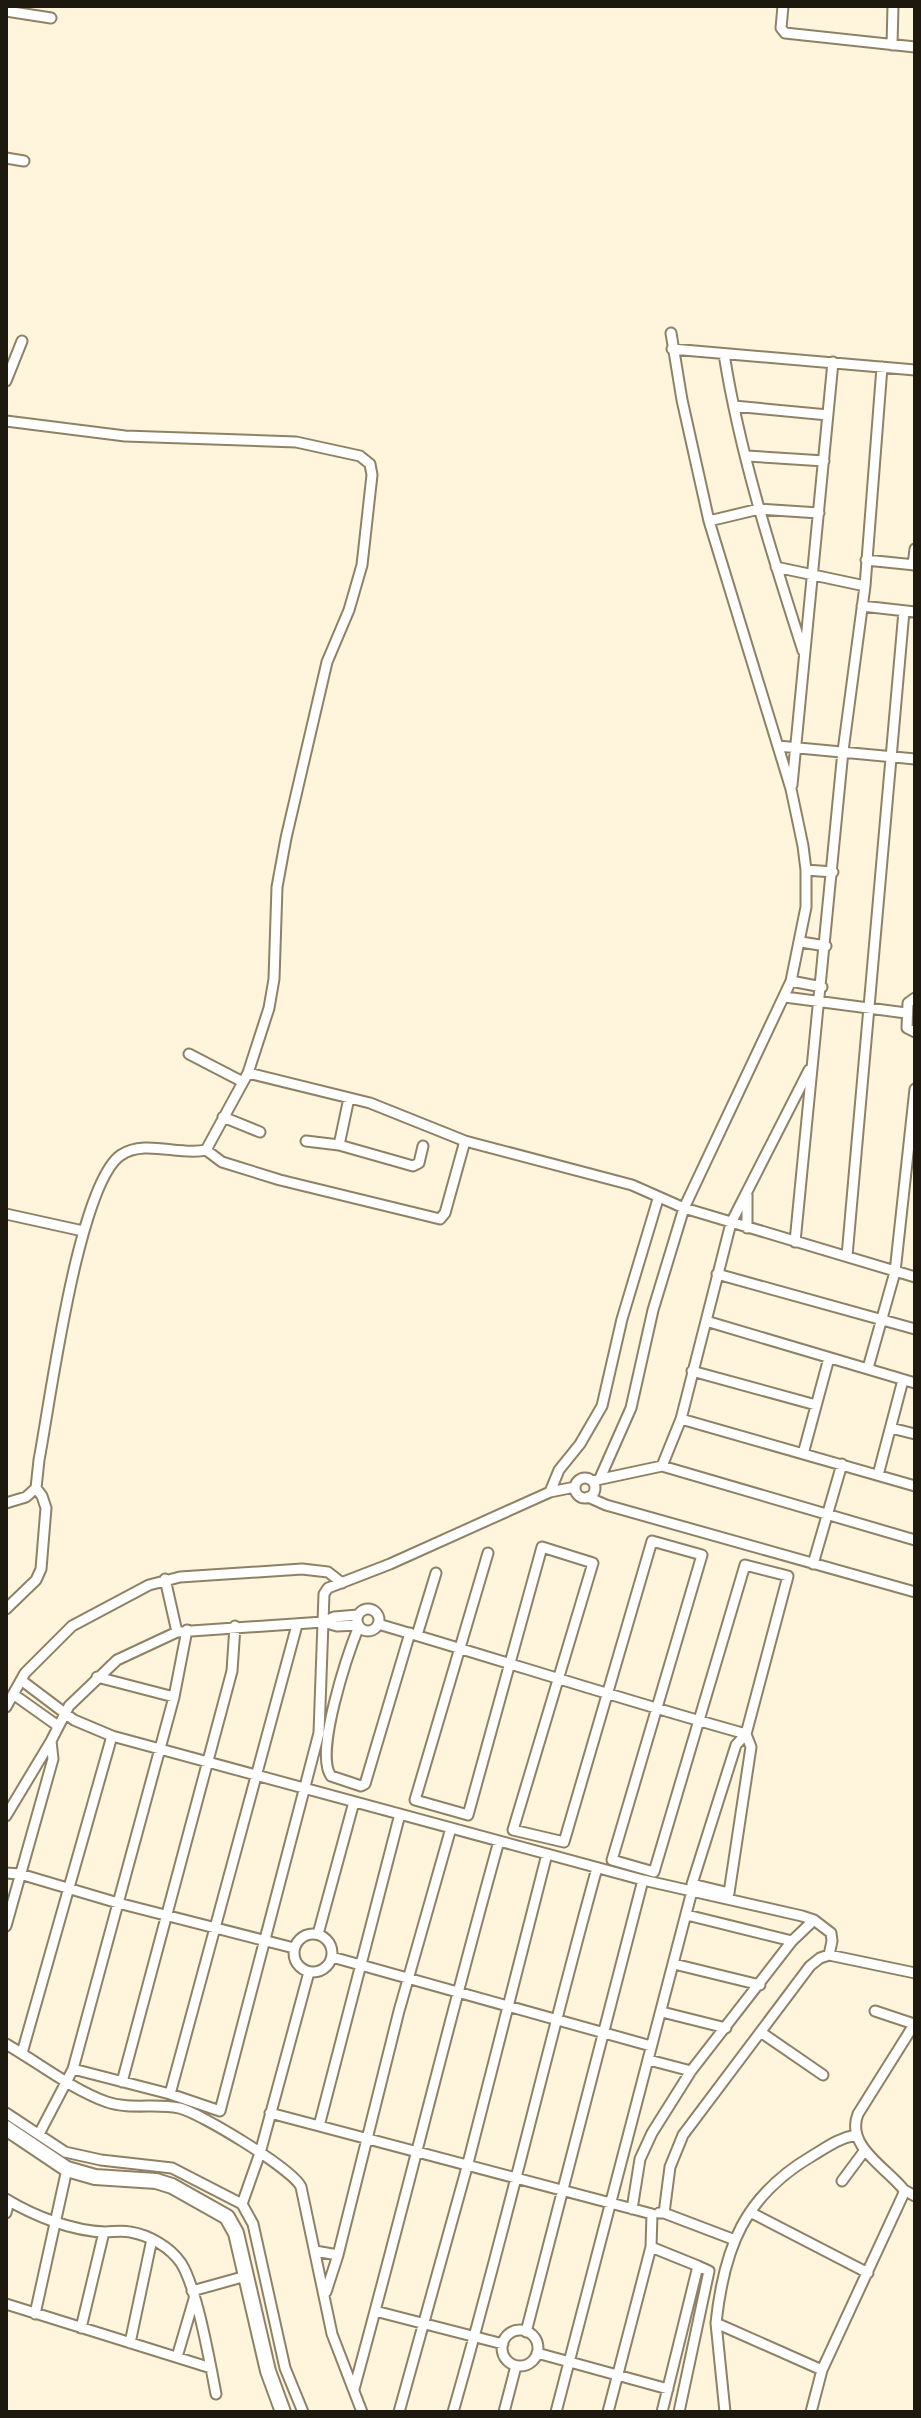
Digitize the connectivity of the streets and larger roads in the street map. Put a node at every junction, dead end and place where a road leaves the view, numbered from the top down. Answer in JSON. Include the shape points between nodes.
{"nodes":[{"id":1,"x":783,"y":6,"type":"edge"},
{"id":2,"x":893,"y":6,"type":"edge"},
{"id":3,"x":6,"y":11,"type":"edge"},
{"id":4,"x":51,"y":18,"type":"dead end"},
{"id":5,"x":892,"y":45,"type":"junction"},
{"id":6,"x":915,"y":47,"type":"edge"},
{"id":7,"x":6,"y":158,"type":"edge"},
{"id":8,"x":24,"y":161,"type":"dead end"},
{"id":9,"x":671,"y":333,"type":"dead end"},
{"id":10,"x":22,"y":341,"type":"dead end"},
{"id":11,"x":672,"y":349,"type":"junction"},
{"id":12,"x":724,"y":354,"type":"junction"},
{"id":13,"x":833,"y":362,"type":"junction"},
{"id":14,"x":882,"y":367,"type":"junction"},
{"id":15,"x":915,"y":370,"type":"edge"},
{"id":16,"x":6,"y":381,"type":"edge"},
{"id":17,"x":734,"y":406,"type":"junction"},
{"id":18,"x":828,"y":415,"type":"junction"},
{"id":19,"x":6,"y":421,"type":"edge"},
{"id":20,"x":747,"y":456,"type":"junction"},
{"id":21,"x":824,"y":461,"type":"junction"},
{"id":22,"x":759,"y":509,"type":"junction"},
{"id":23,"x":819,"y":513,"type":"junction"},
{"id":24,"x":709,"y":521,"type":"junction"},
{"id":25,"x":915,"y":549,"type":"edge"},
{"id":26,"x":866,"y":560,"type":"junction"},
{"id":27,"x":914,"y":565,"type":"edge"},
{"id":28,"x":776,"y":567,"type":"junction"},
{"id":29,"x":813,"y":575,"type":"junction"},
{"id":30,"x":865,"y":586,"type":"junction"},
{"id":31,"x":862,"y":606,"type":"junction"},
{"id":32,"x":910,"y":612,"type":"edge"},
{"id":33,"x":804,"y":655,"type":"junction"},
{"id":34,"x":778,"y":746,"type":"junction"},
{"id":35,"x":796,"y":748,"type":"junction"},
{"id":36,"x":843,"y":751,"type":"junction"},
{"id":37,"x":890,"y":756,"type":"junction"},
{"id":38,"x":915,"y":759,"type":"edge"},
{"id":39,"x":791,"y":789,"type":"junction"},
{"id":40,"x":806,"y":870,"type":"junction"},
{"id":41,"x":833,"y":872,"type":"junction"},
{"id":42,"x":801,"y":942,"type":"junction"},
{"id":43,"x":826,"y":946,"type":"junction"},
{"id":44,"x":791,"y":981,"type":"junction"},
{"id":45,"x":822,"y":987,"type":"junction"},
{"id":46,"x":785,"y":997,"type":"junction"},
{"id":47,"x":915,"y":998,"type":"edge"},
{"id":48,"x":819,"y":1003,"type":"junction"},
{"id":49,"x":868,"y":1009,"type":"junction"},
{"id":50,"x":906,"y":1013,"type":"junction"},
{"id":51,"x":915,"y":1032,"type":"edge"},
{"id":52,"x":189,"y":1054,"type":"dead end"},
{"id":53,"x":812,"y":1065,"type":"junction"},
{"id":54,"x":246,"y":1077,"type":"junction"},
{"id":55,"x":915,"y":1089,"type":"edge"},
{"id":56,"x":349,"y":1098,"type":"junction"},
{"id":57,"x":223,"y":1117,"type":"junction"},
{"id":58,"x":260,"y":1132,"type":"dead end"},
{"id":59,"x":306,"y":1141,"type":"dead end"},
{"id":60,"x":465,"y":1141,"type":"junction"},
{"id":61,"x":339,"y":1145,"type":"junction"},
{"id":62,"x":423,"y":1146,"type":"dead end"},
{"id":63,"x":206,"y":1150,"type":"junction"},
{"id":64,"x":747,"y":1192,"type":"junction"},
{"id":65,"x":656,"y":1197,"type":"junction"},
{"id":66,"x":684,"y":1208,"type":"junction"},
{"id":67,"x":6,"y":1214,"type":"edge"},
{"id":68,"x":731,"y":1223,"type":"junction"},
{"id":69,"x":747,"y":1228,"type":"junction"},
{"id":70,"x":83,"y":1231,"type":"junction"},
{"id":71,"x":795,"y":1242,"type":"junction"},
{"id":72,"x":847,"y":1256,"type":"junction"},
{"id":73,"x":895,"y":1272,"type":"junction"},
{"id":74,"x":717,"y":1274,"type":"junction"},
{"id":75,"x":915,"y":1277,"type":"edge"},
{"id":76,"x":881,"y":1319,"type":"junction"},
{"id":77,"x":706,"y":1321,"type":"junction"},
{"id":78,"x":915,"y":1329,"type":"edge"},
{"id":79,"x":829,"y":1358,"type":"junction"},
{"id":80,"x":868,"y":1368,"type":"junction"},
{"id":81,"x":692,"y":1371,"type":"junction"},
{"id":82,"x":903,"y":1380,"type":"junction"},
{"id":83,"x":915,"y":1383,"type":"edge"},
{"id":84,"x":816,"y":1405,"type":"junction"},
{"id":85,"x":681,"y":1419,"type":"junction"},
{"id":86,"x":891,"y":1428,"type":"junction"},
{"id":87,"x":915,"y":1434,"type":"edge"},
{"id":88,"x":803,"y":1454,"type":"junction"},
{"id":89,"x":842,"y":1464,"type":"junction"},
{"id":90,"x":662,"y":1466,"type":"junction"},
{"id":91,"x":878,"y":1475,"type":"junction"},
{"id":92,"x":596,"y":1480,"type":"junction"},
{"id":93,"x":915,"y":1486,"type":"edge"},
{"id":94,"x":575,"y":1487,"type":"junction"},
{"id":95,"x":36,"y":1488,"type":"junction"},
{"id":96,"x":550,"y":1492,"type":"junction"},
{"id":97,"x":588,"y":1497,"type":"junction"},
{"id":98,"x":6,"y":1503,"type":"edge"},
{"id":99,"x":827,"y":1515,"type":"junction"},
{"id":100,"x":915,"y":1540,"type":"edge"},
{"id":101,"x":488,"y":1553,"type":"dead end"},
{"id":102,"x":813,"y":1564,"type":"junction"},
{"id":103,"x":436,"y":1573,"type":"dead end"},
{"id":104,"x":165,"y":1579,"type":"junction"},
{"id":105,"x":342,"y":1583,"type":"junction"},
{"id":106,"x":915,"y":1592,"type":"edge"},
{"id":107,"x":6,"y":1609,"type":"edge"},
{"id":108,"x":323,"y":1622,"type":"junction"},
{"id":109,"x":358,"y":1622,"type":"junction"},
{"id":110,"x":378,"y":1624,"type":"junction"},
{"id":111,"x":297,"y":1625,"type":"junction"},
{"id":112,"x":235,"y":1626,"type":"junction"},
{"id":113,"x":182,"y":1631,"type":"junction"},
{"id":114,"x":413,"y":1634,"type":"junction"},
{"id":115,"x":458,"y":1648,"type":"junction"},
{"id":116,"x":510,"y":1664,"type":"junction"},
{"id":117,"x":97,"y":1677,"type":"junction"},
{"id":118,"x":558,"y":1677,"type":"junction"},
{"id":119,"x":21,"y":1680,"type":"junction"},
{"id":120,"x":607,"y":1692,"type":"junction"},
{"id":121,"x":13,"y":1694,"type":"junction"},
{"id":122,"x":174,"y":1697,"type":"junction"},
{"id":123,"x":6,"y":1707,"type":"edge"},
{"id":124,"x":656,"y":1707,"type":"junction"},
{"id":125,"x":64,"y":1712,"type":"junction"},
{"id":126,"x":698,"y":1721,"type":"junction"},
{"id":127,"x":58,"y":1726,"type":"junction"},
{"id":128,"x":746,"y":1734,"type":"junction"},
{"id":129,"x":112,"y":1736,"type":"junction"},
{"id":130,"x":51,"y":1741,"type":"junction"},
{"id":131,"x":159,"y":1749,"type":"junction"},
{"id":132,"x":208,"y":1762,"type":"junction"},
{"id":133,"x":256,"y":1775,"type":"junction"},
{"id":134,"x":305,"y":1789,"type":"junction"},
{"id":135,"x":354,"y":1802,"type":"junction"},
{"id":136,"x":400,"y":1814,"type":"junction"},
{"id":137,"x":6,"y":1816,"type":"edge"},
{"id":138,"x":451,"y":1828,"type":"junction"},
{"id":139,"x":499,"y":1841,"type":"junction"},
{"id":140,"x":547,"y":1854,"type":"junction"},
{"id":141,"x":597,"y":1868,"type":"junction"},
{"id":142,"x":6,"y":1873,"type":"edge"},
{"id":143,"x":20,"y":1874,"type":"junction"},
{"id":144,"x":643,"y":1880,"type":"junction"},
{"id":145,"x":68,"y":1889,"type":"junction"},
{"id":146,"x":692,"y":1891,"type":"junction"},
{"id":147,"x":118,"y":1903,"type":"junction"},
{"id":148,"x":167,"y":1915,"type":"junction"},
{"id":149,"x":687,"y":1915,"type":"junction"},
{"id":150,"x":814,"y":1920,"type":"junction"},
{"id":151,"x":6,"y":1926,"type":"edge"},
{"id":152,"x":215,"y":1928,"type":"junction"},
{"id":153,"x":318,"y":1934,"type":"junction"},
{"id":154,"x":264,"y":1940,"type":"junction"},
{"id":155,"x":792,"y":1941,"type":"junction"},
{"id":156,"x":294,"y":1948,"type":"junction"},
{"id":157,"x":829,"y":1955,"type":"junction"},
{"id":158,"x":332,"y":1957,"type":"junction"},
{"id":159,"x":674,"y":1964,"type":"junction"},
{"id":160,"x":360,"y":1965,"type":"junction"},
{"id":161,"x":309,"y":1972,"type":"junction"},
{"id":162,"x":915,"y":1973,"type":"edge"},
{"id":163,"x":409,"y":1978,"type":"junction"},
{"id":164,"x":760,"y":1985,"type":"junction"},
{"id":165,"x":457,"y":1991,"type":"junction"},
{"id":166,"x":508,"y":2006,"type":"junction"},
{"id":167,"x":875,"y":2011,"type":"dead end"},
{"id":168,"x":662,"y":2012,"type":"junction"},
{"id":169,"x":555,"y":2019,"type":"junction"},
{"id":170,"x":915,"y":2024,"type":"edge"},
{"id":171,"x":726,"y":2028,"type":"junction"},
{"id":172,"x":602,"y":2032,"type":"junction"},
{"id":173,"x":762,"y":2033,"type":"junction"},
{"id":174,"x":6,"y":2044,"type":"edge"},
{"id":175,"x":651,"y":2046,"type":"junction"},
{"id":176,"x":22,"y":2053,"type":"junction"},
{"id":177,"x":649,"y":2060,"type":"junction"},
{"id":178,"x":73,"y":2069,"type":"junction"},
{"id":179,"x":691,"y":2071,"type":"junction"},
{"id":180,"x":823,"y":2075,"type":"dead end"},
{"id":181,"x":69,"y":2082,"type":"junction"},
{"id":182,"x":122,"y":2082,"type":"junction"},
{"id":183,"x":170,"y":2094,"type":"junction"},
{"id":184,"x":220,"y":2111,"type":"junction"},
{"id":185,"x":6,"y":2113,"type":"edge"},
{"id":186,"x":270,"y":2113,"type":"junction"},
{"id":187,"x":215,"y":2126,"type":"junction"},
{"id":188,"x":319,"y":2126,"type":"junction"},
{"id":189,"x":6,"y":2128,"type":"edge"},
{"id":190,"x":39,"y":2134,"type":"junction"},
{"id":191,"x":856,"y":2135,"type":"junction"},
{"id":192,"x":368,"y":2140,"type":"junction"},
{"id":193,"x":865,"y":2150,"type":"junction"},
{"id":194,"x":417,"y":2152,"type":"junction"},
{"id":195,"x":260,"y":2153,"type":"junction"},
{"id":196,"x":467,"y":2167,"type":"junction"},
{"id":197,"x":67,"y":2169,"type":"junction"},
{"id":198,"x":514,"y":2178,"type":"junction"},
{"id":199,"x":842,"y":2181,"type":"dead end"},
{"id":200,"x":904,"y":2190,"type":"junction"},
{"id":201,"x":561,"y":2191,"type":"junction"},
{"id":202,"x":915,"y":2196,"type":"edge"},
{"id":203,"x":7,"y":2200,"type":"edge"},
{"id":204,"x":242,"y":2204,"type":"junction"},
{"id":205,"x":613,"y":2204,"type":"junction"},
{"id":206,"x":632,"y":2209,"type":"junction"},
{"id":207,"x":750,"y":2212,"type":"junction"},
{"id":208,"x":6,"y":2213,"type":"edge"},
{"id":209,"x":657,"y":2213,"type":"junction"},
{"id":210,"x":55,"y":2222,"type":"junction"},
{"id":211,"x":104,"y":2232,"type":"junction"},
{"id":212,"x":152,"y":2239,"type":"junction"},
{"id":213,"x":735,"y":2240,"type":"junction"},
{"id":214,"x":651,"y":2247,"type":"junction"},
{"id":215,"x":315,"y":2251,"type":"junction"},
{"id":216,"x":338,"y":2255,"type":"junction"},
{"id":217,"x":698,"y":2266,"type":"junction"},
{"id":218,"x":868,"y":2273,"type":"junction"},
{"id":219,"x":246,"y":2276,"type":"junction"},
{"id":220,"x":325,"y":2294,"type":"junction"},
{"id":221,"x":193,"y":2295,"type":"junction"},
{"id":222,"x":6,"y":2304,"type":"edge"},
{"id":223,"x":375,"y":2311,"type":"junction"},
{"id":224,"x":35,"y":2314,"type":"junction"},
{"id":225,"x":716,"y":2323,"type":"junction"},
{"id":226,"x":424,"y":2324,"type":"junction"},
{"id":227,"x":81,"y":2328,"type":"junction"},
{"id":228,"x":526,"y":2332,"type":"junction"},
{"id":229,"x":475,"y":2336,"type":"junction"},
{"id":230,"x":130,"y":2343,"type":"junction"},
{"id":231,"x":503,"y":2344,"type":"junction"},
{"id":232,"x":537,"y":2353,"type":"junction"},
{"id":233,"x":177,"y":2357,"type":"junction"},
{"id":234,"x":569,"y":2362,"type":"junction"},
{"id":235,"x":516,"y":2366,"type":"junction"},
{"id":236,"x":211,"y":2368,"type":"junction"},
{"id":237,"x":822,"y":2370,"type":"junction"},
{"id":238,"x":617,"y":2376,"type":"junction"},
{"id":239,"x":354,"y":2389,"type":"junction"},
{"id":240,"x":668,"y":2389,"type":"junction"},
{"id":241,"x":216,"y":2394,"type":"dead end"},
{"id":242,"x":283,"y":2412,"type":"edge"},
{"id":243,"x":303,"y":2412,"type":"edge"},
{"id":244,"x":362,"y":2412,"type":"edge"},
{"id":245,"x":399,"y":2412,"type":"edge"},
{"id":246,"x":453,"y":2412,"type":"edge"},
{"id":247,"x":504,"y":2412,"type":"edge"},
{"id":248,"x":556,"y":2412,"type":"edge"},
{"id":249,"x":608,"y":2412,"type":"edge"},
{"id":250,"x":662,"y":2412,"type":"edge"},
{"id":251,"x":679,"y":2412,"type":"edge"},
{"id":252,"x":725,"y":2412,"type":"edge"},
{"id":253,"x":811,"y":2412,"type":"edge"}],
"edges":[{"from":1,"to":5,"type":"street","via":[[785,33]]},
{"from":2,"to":5,"type":"street"},
{"from":3,"to":4,"type":"street"},
{"from":5,"to":6,"type":"street"},
{"from":7,"to":8,"type":"street"},
{"from":9,"to":11,"type":"street"},
{"from":10,"to":16,"type":"street"},
{"from":11,"to":12,"type":"street"},
{"from":11,"to":24,"type":"street"},
{"from":12,"to":13,"type":"street"},
{"from":12,"to":17,"type":"street"},
{"from":13,"to":14,"type":"street"},
{"from":13,"to":18,"type":"street"},
{"from":14,"to":15,"type":"street"},
{"from":14,"to":26,"type":"street"},
{"from":17,"to":18,"type":"street"},
{"from":17,"to":20,"type":"street"},
{"from":18,"to":21,"type":"street"},
{"from":19,"to":54,"type":"street","via":[[133,437],[296,442],[360,456],[371,467],[362,565],[332,646],[301,766],[277,887],[269,1008]]},
{"from":20,"to":21,"type":"street"},
{"from":20,"to":22,"type":"street"},
{"from":21,"to":23,"type":"street"},
{"from":22,"to":23,"type":"street"},
{"from":22,"to":24,"type":"street"},
{"from":22,"to":28,"type":"street"},
{"from":23,"to":29,"type":"street"},
{"from":24,"to":34,"type":"street"},
{"from":25,"to":27,"type":"street"},
{"from":26,"to":27,"type":"street"},
{"from":26,"to":30,"type":"street"},
{"from":28,"to":29,"type":"street"},
{"from":28,"to":33,"type":"street"},
{"from":29,"to":30,"type":"street"},
{"from":29,"to":33,"type":"street"},
{"from":30,"to":31,"type":"street"},
{"from":31,"to":32,"type":"street"},
{"from":31,"to":36,"type":"street"},
{"from":32,"to":37,"type":"street"},
{"from":33,"to":35,"type":"street"},
{"from":34,"to":35,"type":"street"},
{"from":34,"to":39,"type":"street"},
{"from":35,"to":36,"type":"street"},
{"from":35,"to":39,"type":"street"},
{"from":36,"to":37,"type":"street"},
{"from":36,"to":41,"type":"street"},
{"from":37,"to":38,"type":"street"},
{"from":37,"to":49,"type":"street"},
{"from":39,"to":40,"type":"street"},
{"from":40,"to":41,"type":"street"},
{"from":40,"to":42,"type":"street"},
{"from":41,"to":43,"type":"street"},
{"from":42,"to":43,"type":"street"},
{"from":42,"to":44,"type":"street"},
{"from":43,"to":45,"type":"street"},
{"from":44,"to":45,"type":"street"},
{"from":44,"to":46,"type":"street"},
{"from":45,"to":48,"type":"street"},
{"from":46,"to":48,"type":"street"},
{"from":46,"to":66,"type":"street"},
{"from":47,"to":50,"type":"street"},
{"from":48,"to":49,"type":"street"},
{"from":48,"to":53,"type":"street"},
{"from":49,"to":50,"type":"street"},
{"from":49,"to":72,"type":"street"},
{"from":50,"to":51,"type":"street","via":[[907,1028]]},
{"from":52,"to":54,"type":"street"},
{"from":53,"to":64,"type":"street"},
{"from":53,"to":71,"type":"street"},
{"from":54,"to":56,"type":"street"},
{"from":54,"to":57,"type":"street"},
{"from":55,"to":73,"type":"street"},
{"from":56,"to":60,"type":"street"},
{"from":56,"to":61,"type":"street"},
{"from":57,"to":58,"type":"street"},
{"from":57,"to":63,"type":"street"},
{"from":59,"to":61,"type":"street"},
{"from":60,"to":63,"type":"street","via":[[441,1219],[280,1180],[222,1162]]},
{"from":60,"to":65,"type":"street","via":[[641,1188]]},
{"from":61,"to":62,"type":"street","via":[[413,1166],[419,1163]]},
{"from":63,"to":70,"type":"street","via":[[139,1149],[123,1154],[99,1186]]},
{"from":64,"to":68,"type":"street"},
{"from":64,"to":69,"type":"street"},
{"from":65,"to":66,"type":"street"},
{"from":65,"to":96,"type":"street","via":[[602,1406]]},
{"from":66,"to":68,"type":"street"},
{"from":66,"to":92,"type":"street","via":[[631,1408]]},
{"from":67,"to":70,"type":"street"},
{"from":68,"to":69,"type":"street"},
{"from":68,"to":74,"type":"street"},
{"from":69,"to":71,"type":"street"},
{"from":70,"to":95,"type":"street"},
{"from":71,"to":72,"type":"street"},
{"from":72,"to":73,"type":"street"},
{"from":73,"to":75,"type":"street"},
{"from":73,"to":76,"type":"street"},
{"from":74,"to":76,"type":"street"},
{"from":74,"to":77,"type":"street"},
{"from":76,"to":78,"type":"street"},
{"from":76,"to":80,"type":"street"},
{"from":77,"to":79,"type":"street"},
{"from":77,"to":81,"type":"street"},
{"from":79,"to":80,"type":"street"},
{"from":79,"to":84,"type":"street"},
{"from":80,"to":82,"type":"street"},
{"from":81,"to":84,"type":"street"},
{"from":81,"to":85,"type":"street"},
{"from":82,"to":83,"type":"street"},
{"from":82,"to":86,"type":"street"},
{"from":84,"to":88,"type":"street"},
{"from":85,"to":88,"type":"street"},
{"from":85,"to":90,"type":"street"},
{"from":86,"to":87,"type":"street"},
{"from":86,"to":91,"type":"street"},
{"from":88,"to":89,"type":"street"},
{"from":89,"to":91,"type":"street"},
{"from":89,"to":99,"type":"street"},
{"from":90,"to":92,"type":"street"},
{"from":90,"to":99,"type":"street"},
{"from":91,"to":93,"type":"street"},
{"from":92,"to":94,"type":"street","via":[[583,1478]]},
{"from":92,"to":97,"type":"street"},
{"from":94,"to":96,"type":"street"},
{"from":94,"to":97,"type":"street","via":[[579,1496]]},
{"from":95,"to":98,"type":"street"},
{"from":95,"to":107,"type":"street","via":[[46,1508],[41,1569]]},
{"from":96,"to":105,"type":"street"},
{"from":97,"to":102,"type":"street"},
{"from":99,"to":100,"type":"street"},
{"from":99,"to":102,"type":"street"},
{"from":101,"to":115,"type":"street"},
{"from":102,"to":106,"type":"street"},
{"from":103,"to":114,"type":"street"},
{"from":104,"to":105,"type":"street","via":[[302,1569],[328,1572]]},
{"from":104,"to":113,"type":"street"},
{"from":104,"to":119,"type":"street","via":[[72,1626]]},
{"from":105,"to":108,"type":"street","via":[[325,1591]]},
{"from":108,"to":109,"type":"street"},
{"from":108,"to":111,"type":"street"},
{"from":108,"to":134,"type":"street","via":[[321,1722]]},
{"from":109,"to":110,"type":"street","via":[[369,1631]]},
{"from":109,"to":110,"type":"street","via":[[363,1610],[371,1609]]},
{"from":109,"to":114,"type":"street","via":[[329,1727],[327,1769],[331,1776],[359,1785],[365,1784]]},
{"from":110,"to":114,"type":"street"},
{"from":111,"to":112,"type":"street"},
{"from":111,"to":133,"type":"street"},
{"from":112,"to":113,"type":"street"},
{"from":112,"to":132,"type":"street","via":[[232,1671]]},
{"from":113,"to":117,"type":"street","via":[[117,1660]]},
{"from":113,"to":122,"type":"street"},
{"from":114,"to":115,"type":"street"},
{"from":115,"to":116,"type":"street"},
{"from":115,"to":116,"type":"street","via":[[415,1800],[468,1815]]},
{"from":116,"to":118,"type":"street"},
{"from":116,"to":118,"type":"street","via":[[542,1547],[593,1563]]},
{"from":117,"to":122,"type":"street"},
{"from":117,"to":125,"type":"street"},
{"from":118,"to":120,"type":"street"},
{"from":118,"to":120,"type":"street","via":[[513,1830],[564,1842]]},
{"from":119,"to":121,"type":"street"},
{"from":119,"to":125,"type":"street"},
{"from":120,"to":124,"type":"street"},
{"from":120,"to":124,"type":"street","via":[[652,1541],[702,1555]]},
{"from":121,"to":123,"type":"street"},
{"from":121,"to":127,"type":"street"},
{"from":122,"to":131,"type":"street"},
{"from":124,"to":126,"type":"street"},
{"from":124,"to":126,"type":"street","via":[[612,1860],[654,1872]]},
{"from":125,"to":127,"type":"street"},
{"from":125,"to":129,"type":"street"},
{"from":126,"to":128,"type":"street"},
{"from":126,"to":128,"type":"street","via":[[745,1565],[788,1576]]},
{"from":127,"to":130,"type":"street"},
{"from":128,"to":128,"type":"street","via":[[751,1747],[729,1893],[692,1884],[736,1745]]},
{"from":129,"to":131,"type":"street"},
{"from":129,"to":145,"type":"street"},
{"from":130,"to":137,"type":"street"},
{"from":130,"to":143,"type":"street","via":[[53,1759]]},
{"from":131,"to":132,"type":"street"},
{"from":131,"to":147,"type":"street"},
{"from":132,"to":133,"type":"street"},
{"from":132,"to":148,"type":"street"},
{"from":133,"to":134,"type":"street"},
{"from":133,"to":152,"type":"street"},
{"from":134,"to":135,"type":"street"},
{"from":134,"to":154,"type":"street"},
{"from":135,"to":136,"type":"street"},
{"from":135,"to":153,"type":"street"},
{"from":136,"to":138,"type":"street"},
{"from":136,"to":160,"type":"street"},
{"from":138,"to":139,"type":"street"},
{"from":138,"to":163,"type":"street"},
{"from":139,"to":140,"type":"street"},
{"from":139,"to":165,"type":"street"},
{"from":140,"to":141,"type":"street"},
{"from":140,"to":166,"type":"street"},
{"from":141,"to":144,"type":"street"},
{"from":141,"to":169,"type":"street"},
{"from":142,"to":143,"type":"street"},
{"from":143,"to":145,"type":"street"},
{"from":143,"to":151,"type":"street"},
{"from":144,"to":146,"type":"street"},
{"from":144,"to":172,"type":"street"},
{"from":145,"to":147,"type":"street"},
{"from":145,"to":176,"type":"street"},
{"from":146,"to":149,"type":"street"},
{"from":146,"to":150,"type":"street"},
{"from":147,"to":148,"type":"street"},
{"from":147,"to":178,"type":"street"},
{"from":148,"to":152,"type":"street"},
{"from":148,"to":182,"type":"street"},
{"from":149,"to":155,"type":"street"},
{"from":149,"to":159,"type":"street"},
{"from":150,"to":155,"type":"street"},
{"from":150,"to":157,"type":"street","via":[[831,1933]]},
{"from":152,"to":154,"type":"street"},
{"from":152,"to":183,"type":"street"},
{"from":153,"to":156,"type":"street","via":[[303,1936]]},
{"from":153,"to":158,"type":"street","via":[[329,1943]]},
{"from":154,"to":156,"type":"street"},
{"from":154,"to":184,"type":"street"},
{"from":155,"to":164,"type":"street"},
{"from":156,"to":161,"type":"street","via":[[298,1966]]},
{"from":157,"to":162,"type":"street"},
{"from":157,"to":173,"type":"street","via":[[810,1966]]},
{"from":158,"to":160,"type":"street"},
{"from":158,"to":161,"type":"street","via":[[321,1971]]},
{"from":159,"to":164,"type":"street"},
{"from":159,"to":168,"type":"street"},
{"from":160,"to":163,"type":"street"},
{"from":160,"to":188,"type":"street"},
{"from":161,"to":186,"type":"street"},
{"from":163,"to":165,"type":"street"},
{"from":163,"to":192,"type":"street"},
{"from":164,"to":171,"type":"street"},
{"from":165,"to":166,"type":"street"},
{"from":165,"to":194,"type":"street"},
{"from":166,"to":169,"type":"street"},
{"from":166,"to":196,"type":"street"},
{"from":167,"to":170,"type":"street"},
{"from":168,"to":171,"type":"street"},
{"from":168,"to":175,"type":"street"},
{"from":169,"to":172,"type":"street"},
{"from":169,"to":198,"type":"street"},
{"from":170,"to":191,"type":"street","via":[[858,2114]]},
{"from":171,"to":179,"type":"street"},
{"from":172,"to":175,"type":"street"},
{"from":172,"to":201,"type":"street"},
{"from":173,"to":180,"type":"street"},
{"from":173,"to":209,"type":"street","via":[[683,2135]]},
{"from":174,"to":176,"type":"street"},
{"from":175,"to":177,"type":"street"},
{"from":176,"to":181,"type":"street"},
{"from":177,"to":179,"type":"street"},
{"from":177,"to":205,"type":"street"},
{"from":178,"to":181,"type":"street"},
{"from":178,"to":182,"type":"street"},
{"from":179,"to":206,"type":"street","via":[[644,2148]]},
{"from":181,"to":187,"type":"street","via":[[109,2103],[178,2108]]},
{"from":181,"to":190,"type":"street"},
{"from":182,"to":183,"type":"street"},
{"from":183,"to":184,"type":"street"},
{"from":184,"to":187,"type":"street"},
{"from":185,"to":190,"type":"street"},
{"from":186,"to":188,"type":"street"},
{"from":186,"to":195,"type":"street"},
{"from":187,"to":195,"type":"street"},
{"from":188,"to":192,"type":"street"},
{"from":189,"to":197,"type":"street"},
{"from":190,"to":204,"type":"street","via":[[65,2152],[86,2158],[172,2168]]},
{"from":191,"to":193,"type":"street"},
{"from":191,"to":207,"type":"street","via":[[783,2174]]},
{"from":192,"to":194,"type":"street"},
{"from":192,"to":216,"type":"street"},
{"from":193,"to":199,"type":"street"},
{"from":193,"to":200,"type":"street"},
{"from":194,"to":196,"type":"street"},
{"from":194,"to":223,"type":"street"},
{"from":195,"to":204,"type":"street"},
{"from":195,"to":215,"type":"street","via":[[299,2182]]},
{"from":196,"to":198,"type":"street"},
{"from":196,"to":226,"type":"street"},
{"from":197,"to":210,"type":"street"},
{"from":197,"to":219,"type":"street","via":[[95,2177],[161,2182],[227,2217]]},
{"from":198,"to":201,"type":"street"},
{"from":198,"to":229,"type":"street"},
{"from":200,"to":202,"type":"street"},
{"from":200,"to":218,"type":"street"},
{"from":201,"to":205,"type":"street"},
{"from":201,"to":228,"type":"street"},
{"from":203,"to":208,"type":"street"},
{"from":203,"to":210,"type":"street"},
{"from":204,"to":243,"type":"street","via":[[253,2224],[285,2368]]},
{"from":205,"to":206,"type":"street"},
{"from":205,"to":234,"type":"street"},
{"from":206,"to":209,"type":"street"},
{"from":207,"to":213,"type":"street"},
{"from":207,"to":218,"type":"street"},
{"from":209,"to":213,"type":"street"},
{"from":209,"to":214,"type":"street"},
{"from":210,"to":211,"type":"street"},
{"from":210,"to":224,"type":"street"},
{"from":211,"to":212,"type":"street"},
{"from":211,"to":227,"type":"street"},
{"from":212,"to":221,"type":"street","via":[[179,2261]]},
{"from":212,"to":230,"type":"street"},
{"from":213,"to":225,"type":"street","via":[[721,2280]]},
{"from":214,"to":217,"type":"street"},
{"from":214,"to":238,"type":"street"},
{"from":215,"to":216,"type":"street"},
{"from":215,"to":220,"type":"street"},
{"from":216,"to":220,"type":"street"},
{"from":217,"to":240,"type":"street"},
{"from":217,"to":251,"type":"street","via":[[709,2271]]},
{"from":218,"to":237,"type":"street"},
{"from":219,"to":221,"type":"street"},
{"from":219,"to":242,"type":"street"},
{"from":220,"to":239,"type":"street","via":[[332,2334]]},
{"from":221,"to":233,"type":"street"},
{"from":221,"to":236,"type":"street"},
{"from":222,"to":224,"type":"street"},
{"from":223,"to":226,"type":"street"},
{"from":223,"to":239,"type":"street"},
{"from":224,"to":227,"type":"street"},
{"from":225,"to":237,"type":"street"},
{"from":225,"to":252,"type":"street"},
{"from":226,"to":229,"type":"street"},
{"from":226,"to":245,"type":"street"},
{"from":227,"to":230,"type":"street"},
{"from":228,"to":231,"type":"street","via":[[511,2333]]},
{"from":228,"to":232,"type":"street","via":[[534,2338]]},
{"from":229,"to":231,"type":"street"},
{"from":229,"to":246,"type":"street"},
{"from":230,"to":233,"type":"street"},
{"from":231,"to":235,"type":"street","via":[[504,2355]]},
{"from":232,"to":234,"type":"street"},
{"from":232,"to":235,"type":"street","via":[[531,2362]]},
{"from":233,"to":236,"type":"street"},
{"from":234,"to":238,"type":"street"},
{"from":234,"to":248,"type":"street"},
{"from":235,"to":247,"type":"street"},
{"from":236,"to":241,"type":"street"},
{"from":237,"to":253,"type":"street"},
{"from":238,"to":240,"type":"street"},
{"from":238,"to":249,"type":"street"},
{"from":239,"to":244,"type":"street"},
{"from":240,"to":250,"type":"street"}]}
